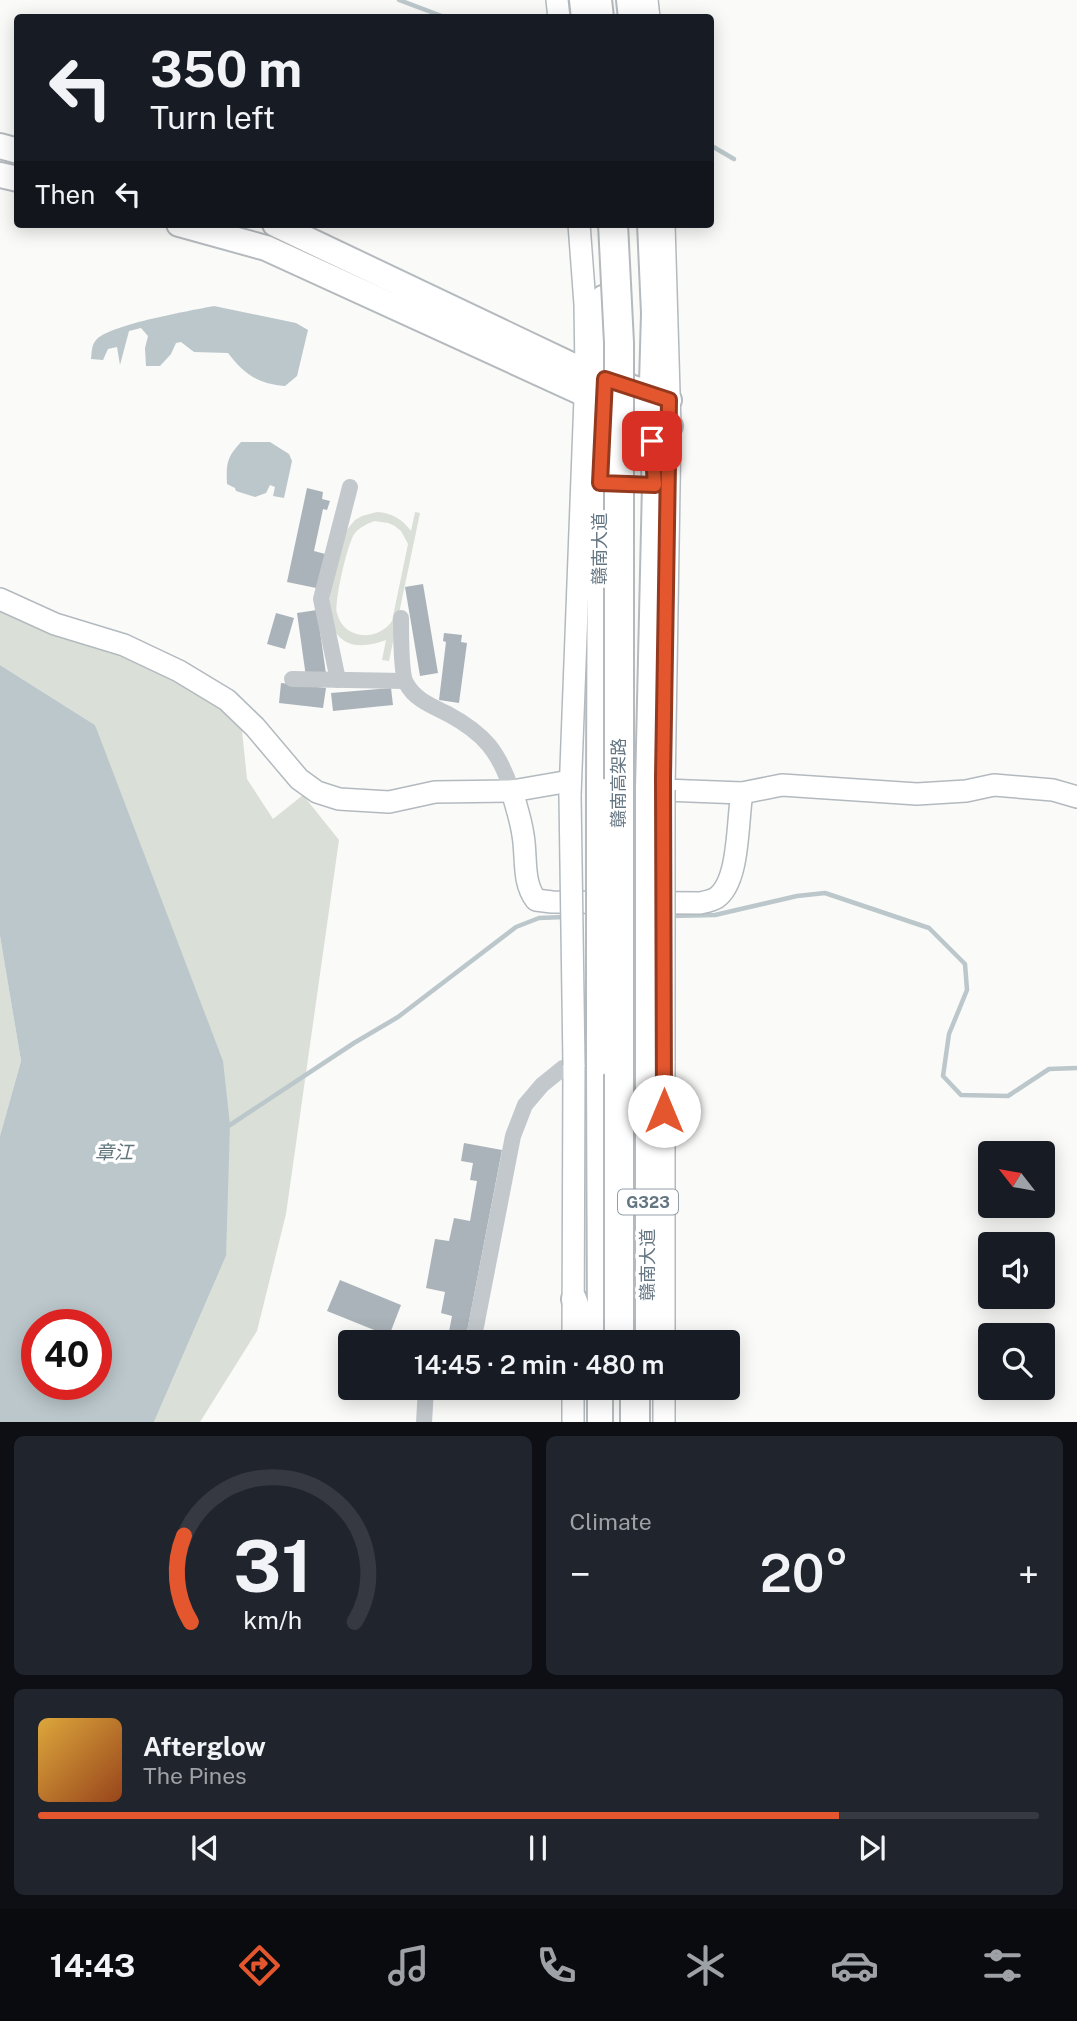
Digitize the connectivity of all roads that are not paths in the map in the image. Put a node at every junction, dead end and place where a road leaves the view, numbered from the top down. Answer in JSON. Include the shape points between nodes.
{"nodes":[{"id":1,"x":194,"y":228,"type":"edge"},
{"id":2,"x":283,"y":228,"type":"edge"},
{"id":3,"x":579,"y":228,"type":"edge"},
{"id":4,"x":600,"y":228,"type":"edge"},
{"id":5,"x":612,"y":228,"type":"edge"},
{"id":6,"x":630,"y":228,"type":"edge"},
{"id":7,"x":650,"y":228,"type":"edge"},
{"id":8,"x":664,"y":228,"type":"edge"},
{"id":9,"x":604,"y":313,"type":"junction"},
{"id":10,"x":654,"y":313,"type":"junction"},
{"id":11,"x":595,"y":386,"type":"junction"},
{"id":12,"x":660,"y":397,"type":"junction"},
{"id":13,"x":660,"y":422,"type":"junction"},
{"id":14,"x":600,"y":483,"type":"junction"},
{"id":15,"x":655,"y":485,"type":"junction"},
{"id":16,"x":350,"y":487,"type":"dead end"},
{"id":17,"x":0,"y":599,"type":"edge"},
{"id":18,"x":401,"y":618,"type":"dead end"},
{"id":19,"x":292,"y":679,"type":"dead end"},
{"id":20,"x":338,"y":680,"type":"junction"},
{"id":21,"x":404,"y":681,"type":"junction"},
{"id":22,"x":570,"y":789,"type":"junction"},
{"id":23,"x":656,"y":789,"type":"junction"},
{"id":24,"x":512,"y":791,"type":"junction"},
{"id":25,"x":742,"y":793,"type":"junction"},
{"id":26,"x":1077,"y":797,"type":"edge"},
{"id":27,"x":656,"y":1062,"type":"junction"},
{"id":28,"x":574,"y":1065,"type":"junction"},
{"id":29,"x":664,"y":1136,"type":"junction"},
{"id":30,"x":648,"y":1246,"type":"junction"},
{"id":31,"x":574,"y":1299,"type":"junction"},
{"id":32,"x":475,"y":1330,"type":"edge"},
{"id":33,"x":573,"y":1330,"type":"edge"},
{"id":34,"x":586,"y":1330,"type":"edge"},
{"id":35,"x":600,"y":1330,"type":"edge"},
{"id":36,"x":619,"y":1330,"type":"edge"},
{"id":37,"x":634,"y":1330,"type":"edge"},
{"id":38,"x":649,"y":1330,"type":"edge"},
{"id":39,"x":664,"y":1330,"type":"edge"},
{"id":40,"x":425,"y":1400,"type":"edge"},
{"id":41,"x":573,"y":1400,"type":"edge"},
{"id":42,"x":600,"y":1400,"type":"edge"},
{"id":43,"x":619,"y":1400,"type":"edge"},
{"id":44,"x":635,"y":1400,"type":"edge"},
{"id":45,"x":649,"y":1400,"type":"edge"},
{"id":46,"x":664,"y":1400,"type":"edge"},
{"id":47,"x":424,"y":1422,"type":"edge"},
{"id":48,"x":573,"y":1422,"type":"edge"},
{"id":49,"x":600,"y":1422,"type":"edge"},
{"id":50,"x":619,"y":1422,"type":"edge"},
{"id":51,"x":635,"y":1422,"type":"edge"},
{"id":52,"x":649,"y":1422,"type":"edge"},
{"id":53,"x":664,"y":1422,"type":"edge"}],
"edges":[{"from":1,"to":11,"type":"main road","via":[[266,248]]},
{"from":2,"to":11,"type":"main road"},
{"from":3,"to":11,"type":"street"},
{"from":4,"to":9,"type":"main road","name":"赣南大道"},
{"from":5,"to":36,"type":"highway","name":"赣南高架路","bridge":true,"via":[[619,344]]},
{"from":6,"to":37,"type":"highway","name":"赣南高架路","via":[[637,502]]},
{"from":7,"to":10,"type":"main road"},
{"from":8,"to":12,"type":"street"},
{"from":9,"to":10,"type":"main road"},
{"from":9,"to":11,"type":"main road","name":"赣南大道"},
{"from":10,"to":12,"type":"main road"},
{"from":11,"to":12,"type":"main road"},
{"from":11,"to":13,"type":"main road"},
{"from":11,"to":14,"type":"main road","name":"赣南大道"},
{"from":11,"to":22,"type":"street"},
{"from":12,"to":13,"type":"main road"},
{"from":13,"to":15,"type":"main road"},
{"from":13,"to":23,"type":"street"},
{"from":14,"to":15,"type":"main road"},
{"from":14,"to":35,"type":"main road","name":"赣南大道","number":"G323","bridge":true},
{"from":15,"to":23,"type":"main road"},
{"from":16,"to":20,"type":"street","via":[[321,599]]},
{"from":17,"to":24,"type":"street","via":[[55,624],[124,645],[227,700],[299,779],[317,792],[339,800],[389,802],[435,792]]},
{"from":18,"to":21,"type":"street"},
{"from":19,"to":20,"type":"street"},
{"from":20,"to":21,"type":"street"},
{"from":21,"to":24,"type":"street","via":[[418,698],[478,733],[495,751]]},
{"from":22,"to":24,"type":"street"},
{"from":22,"to":28,"type":"street","bridge":true},
{"from":23,"to":25,"type":"street"},
{"from":23,"to":27,"type":"main road","name":"赣南大道","bridge":true},
{"from":24,"to":25,"type":"street","via":[[530,892],[536,900],[552,902],[700,903],[715,899],[731,877]]},
{"from":25,"to":26,"type":"street","via":[[782,785],[916,794],[994,785]]},
{"from":27,"to":29,"type":"street"},
{"from":27,"to":30,"type":"main road","name":"赣南大道","number":"G323"},
{"from":28,"to":31,"type":"street"},
{"from":28,"to":32,"type":"street","via":[[563,1068],[533,1095],[513,1136]]},
{"from":29,"to":30,"type":"main road"},
{"from":29,"to":39,"type":"street"},
{"from":30,"to":38,"type":"main road","name":"赣南大道","number":"G323"},
{"from":31,"to":33,"type":"street"},
{"from":31,"to":34,"type":"main road"},
{"from":40,"to":47,"type":"street"},
{"from":41,"to":48,"type":"street"},
{"from":42,"to":49,"type":"main road"},
{"from":43,"to":50,"type":"highway"},
{"from":44,"to":51,"type":"highway"},
{"from":45,"to":52,"type":"main road"},
{"from":46,"to":53,"type":"street"}]}
